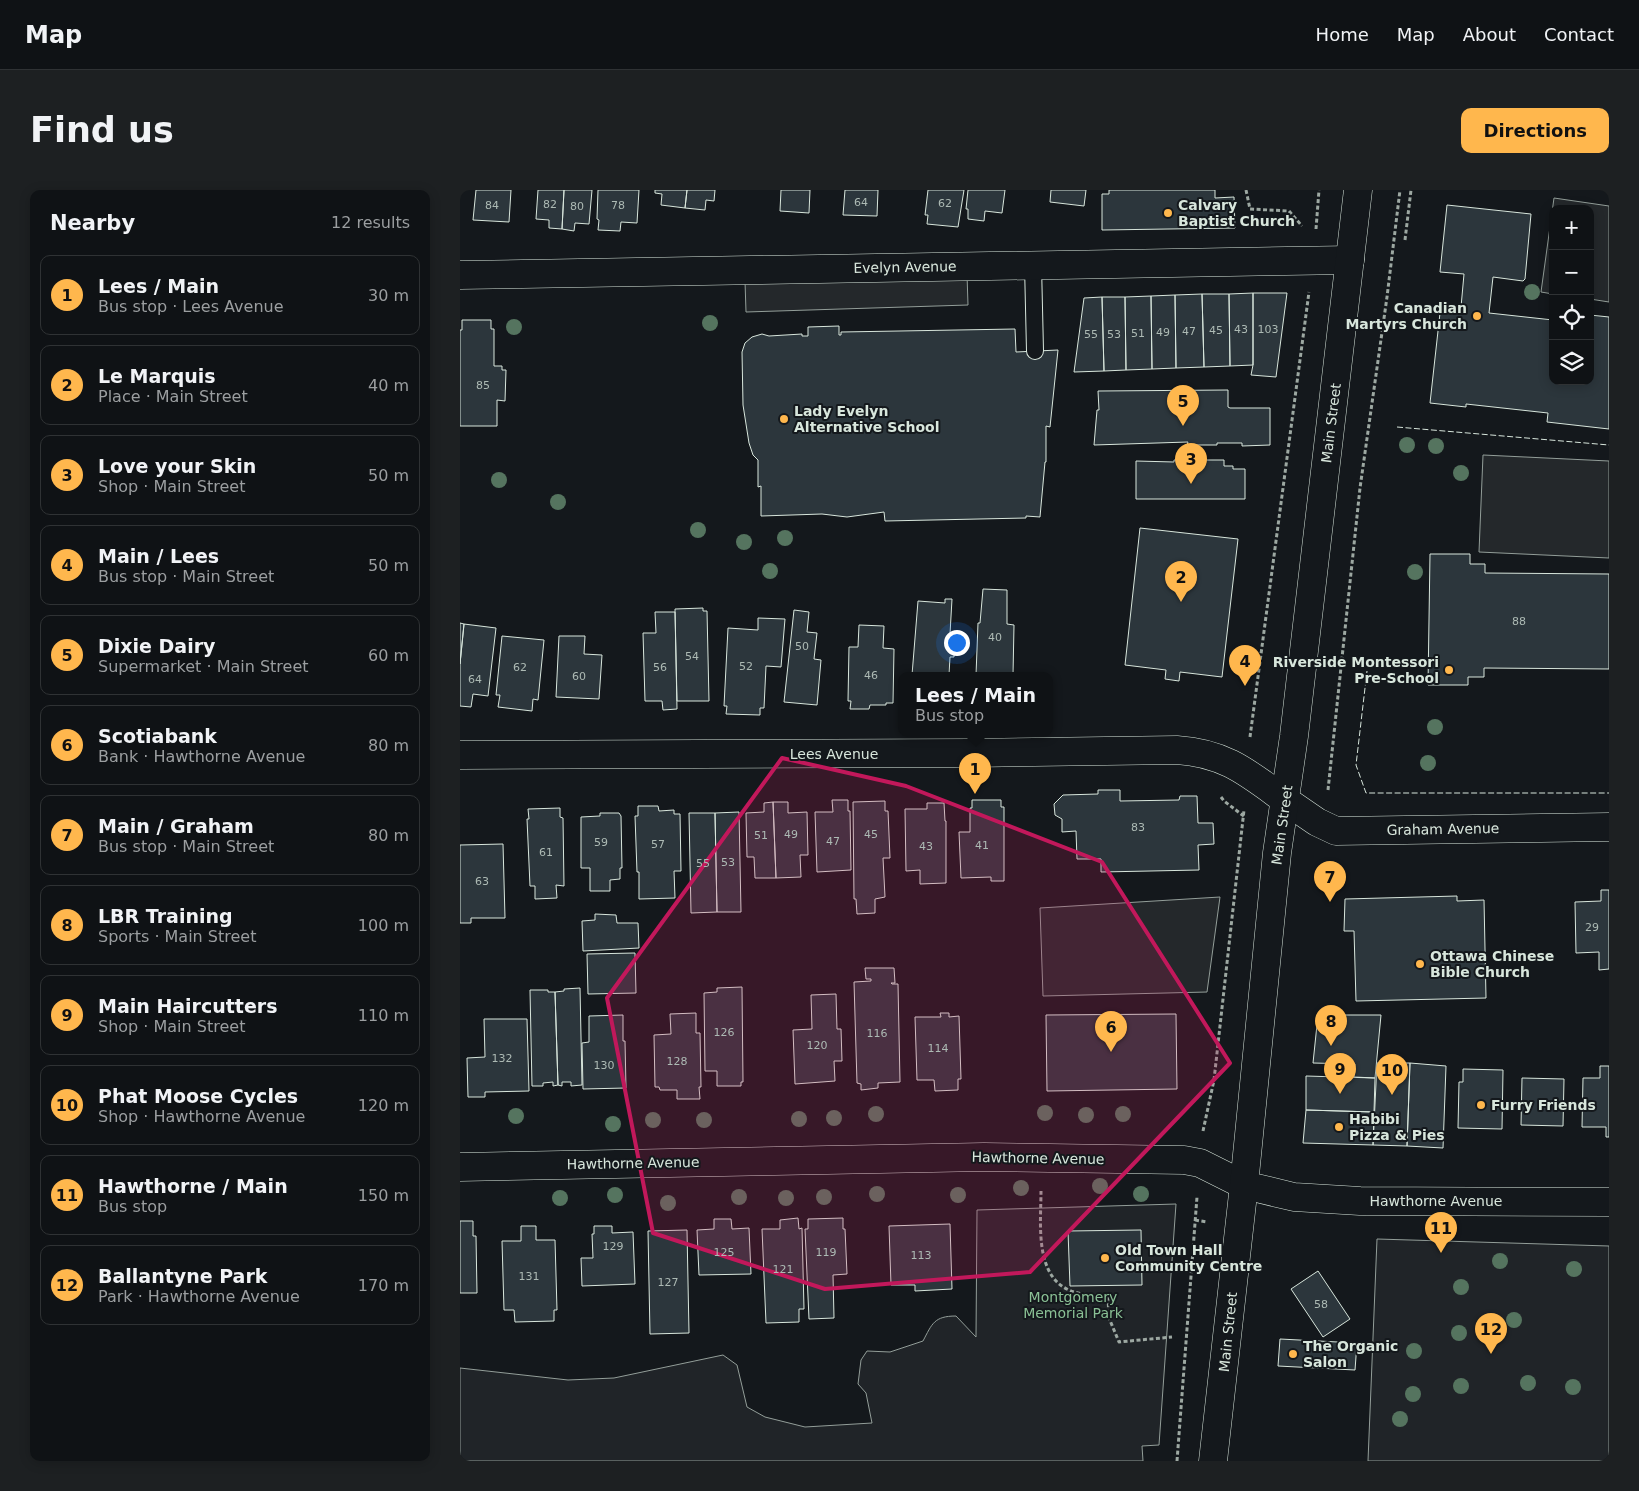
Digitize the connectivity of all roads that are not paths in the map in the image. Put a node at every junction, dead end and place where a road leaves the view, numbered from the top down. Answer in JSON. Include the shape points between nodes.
{"nodes":[{"id":1,"x":1358,"y":190,"type":"edge"},
{"id":2,"x":1350,"y":260,"type":"junction"},
{"id":3,"x":1033,"y":265,"type":"junction"},
{"id":4,"x":460,"y":275,"type":"edge"},
{"id":5,"x":1036,"y":351,"type":"dead end"},
{"id":6,"x":460,"y":755,"type":"edge"},
{"id":7,"x":1285,"y":800,"type":"junction"},
{"id":8,"x":1609,"y":827,"type":"edge"},
{"id":9,"x":460,"y":1167,"type":"edge"},
{"id":10,"x":1244,"y":1185,"type":"junction"},
{"id":11,"x":1609,"y":1202,"type":"edge"},
{"id":12,"x":1213,"y":1461,"type":"edge"}],
"edges":[{"from":1,"to":2,"type":"main road","name":"Main Street"},
{"from":2,"to":3,"type":"main road","name":"Evelyn Avenue"},
{"from":2,"to":7,"type":"main road","name":"Main Street"},
{"from":3,"to":4,"type":"main road","name":"Evelyn Avenue"},
{"from":3,"to":5,"type":"lane"},
{"from":6,"to":7,"type":"main road","name":"Lees Avenue","via":[[1177,750],[1210,754],[1234,765]]},
{"from":7,"to":8,"type":"main road","name":"Graham Avenue","via":[[1317,822],[1336,830]]},
{"from":7,"to":10,"type":"main road","name":"Main Street","via":[[1274,878]]},
{"from":9,"to":10,"type":"main road","name":"Hawthorne Avenue","via":[[984,1157],[1184,1160]]},
{"from":10,"to":11,"type":"main road","name":"Hawthorne Avenue","via":[[1294,1197],[1360,1201]]},
{"from":10,"to":12,"type":"main road","name":"Main Street"}]}
